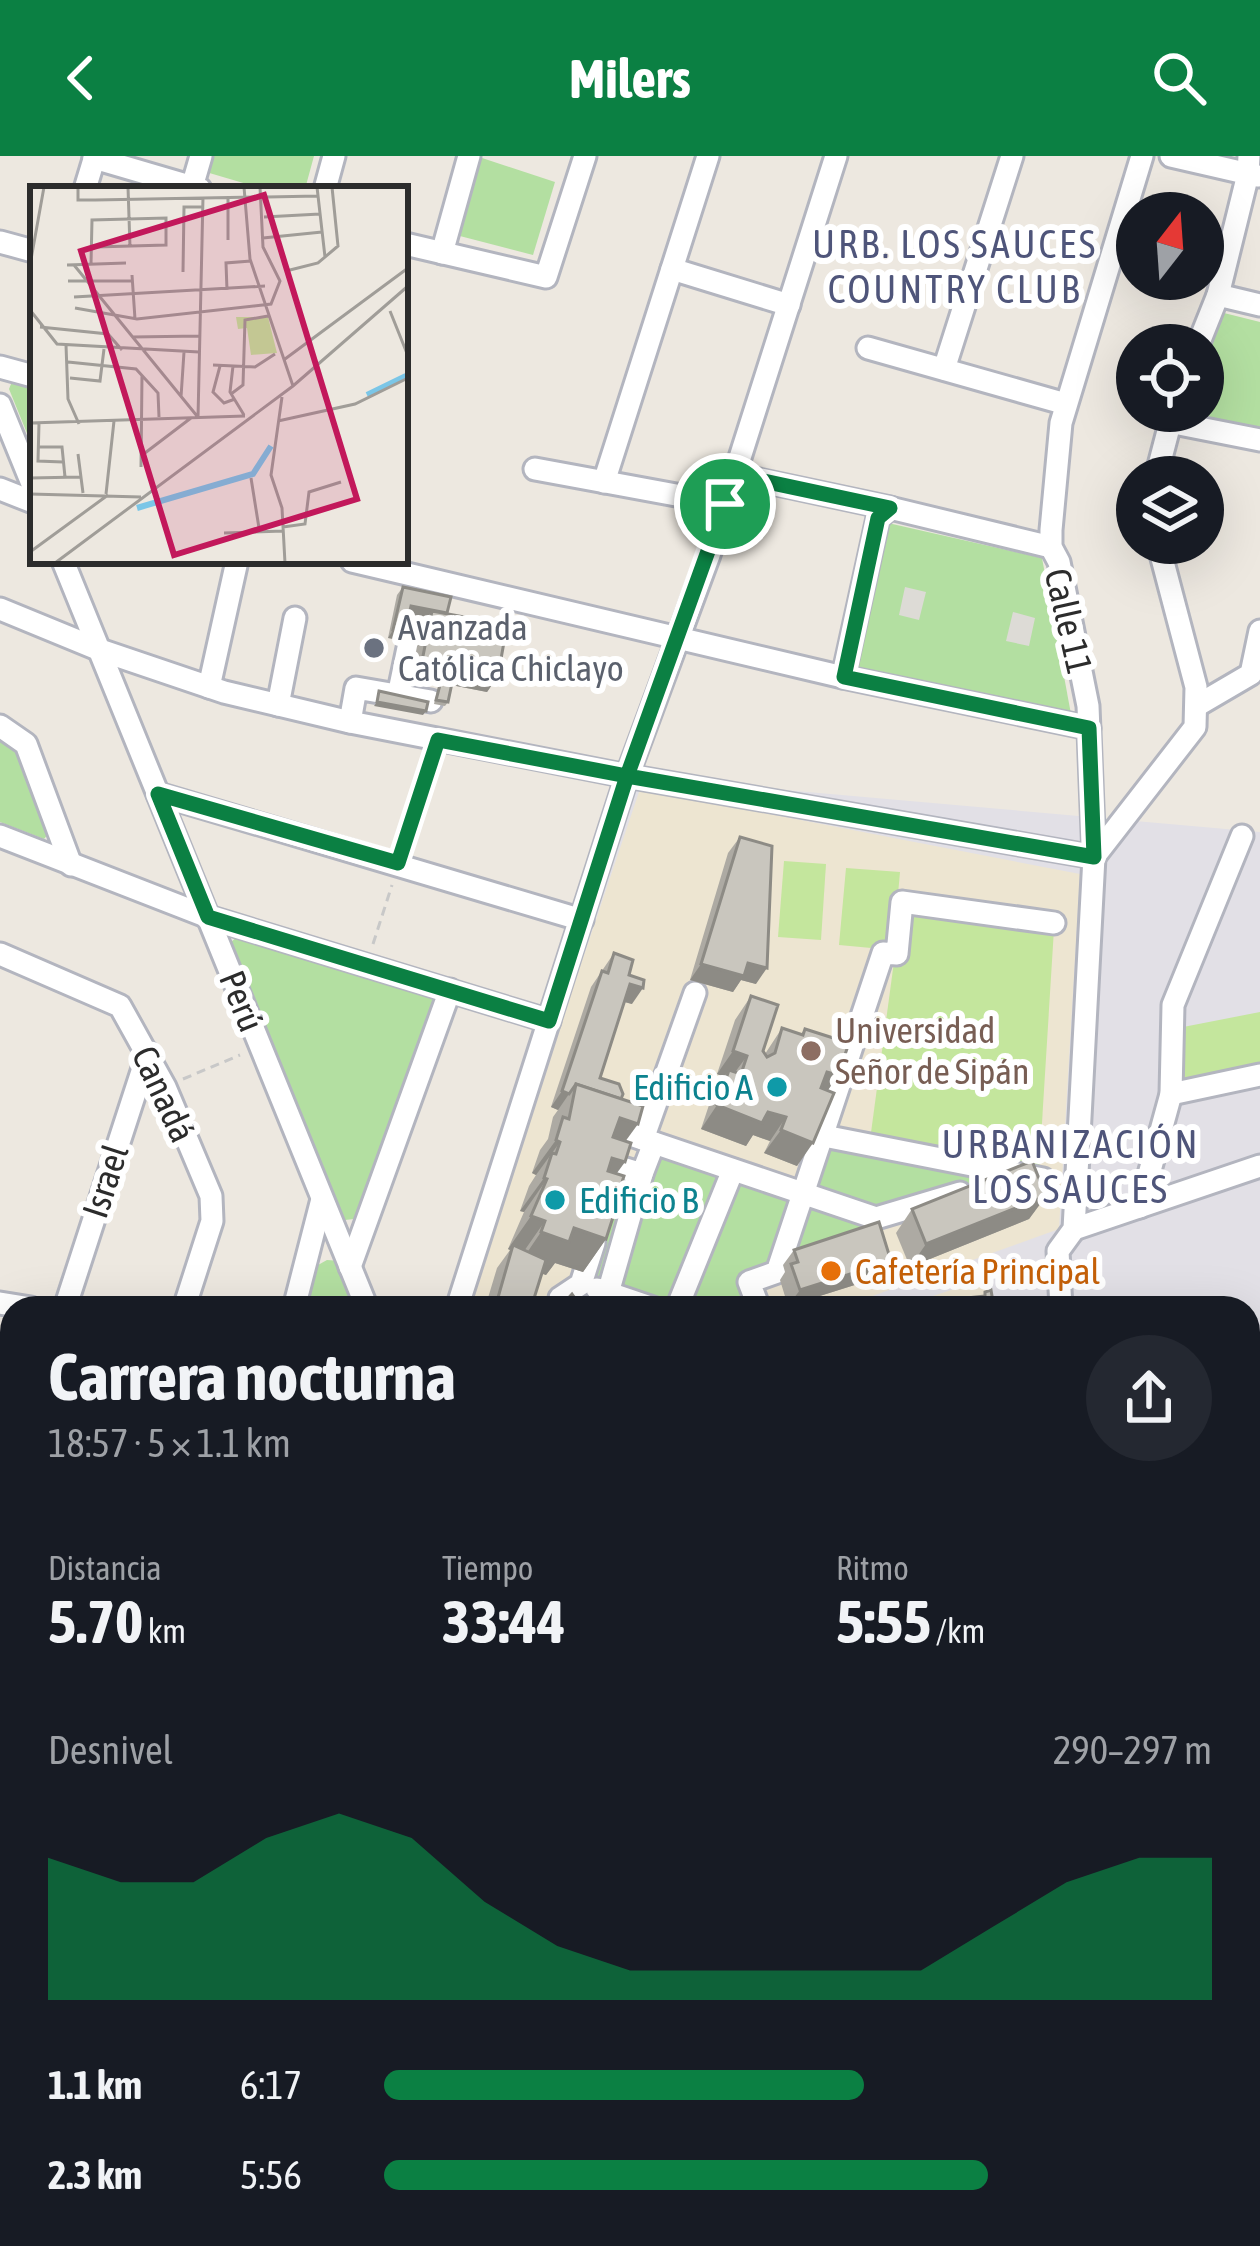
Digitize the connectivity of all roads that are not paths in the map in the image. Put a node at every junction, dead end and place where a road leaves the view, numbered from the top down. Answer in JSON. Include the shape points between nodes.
{"nodes":[{"id":1,"x":201,"y":156,"type":"edge"},
{"id":2,"x":334,"y":156,"type":"edge"},
{"id":3,"x":470,"y":156,"type":"edge"},
{"id":4,"x":585,"y":156,"type":"edge"},
{"id":5,"x":708,"y":156,"type":"edge"},
{"id":6,"x":836,"y":156,"type":"edge"},
{"id":7,"x":1012,"y":156,"type":"edge"},
{"id":8,"x":1142,"y":156,"type":"edge"},
{"id":9,"x":1171,"y":156,"type":"edge"},
{"id":10,"x":94,"y":157,"type":"edge"},
{"id":11,"x":1252,"y":169,"type":"edge"},
{"id":12,"x":86,"y":186,"type":"edge"},
{"id":13,"x":189,"y":186,"type":"edge"},
{"id":14,"x":196,"y":186,"type":"edge"},
{"id":15,"x":326,"y":186,"type":"edge"},
{"id":16,"x":0,"y":242,"type":"edge"},
{"id":17,"x":408,"y":245,"type":"edge"},
{"id":18,"x":30,"y":250,"type":"edge"},
{"id":19,"x":442,"y":253,"type":"junction"},
{"id":20,"x":672,"y":269,"type":"junction"},
{"id":21,"x":1224,"y":270,"type":"edge"},
{"id":22,"x":1224,"y":297,"type":"edge"},
{"id":23,"x":789,"y":305,"type":"junction"},
{"id":24,"x":1260,"y":305,"type":"edge"},
{"id":25,"x":868,"y":348,"type":"dead end"},
{"id":26,"x":0,"y":368,"type":"edge"},
{"id":27,"x":944,"y":369,"type":"junction"},
{"id":28,"x":30,"y":375,"type":"edge"},
{"id":29,"x":1066,"y":404,"type":"junction"},
{"id":30,"x":0,"y":405,"type":"edge"},
{"id":31,"x":1224,"y":430,"type":"edge"},
{"id":32,"x":1260,"y":440,"type":"edge"},
{"id":33,"x":535,"y":469,"type":"dead end"},
{"id":34,"x":735,"y":475,"type":"junction"},
{"id":35,"x":30,"y":479,"type":"edge"},
{"id":36,"x":604,"y":482,"type":"junction"},
{"id":37,"x":0,"y":489,"type":"edge"},
{"id":38,"x":30,"y":501,"type":"edge"},
{"id":39,"x":725,"y":504,"type":"junction"},
{"id":40,"x":890,"y":508,"type":"junction"},
{"id":41,"x":1051,"y":547,"type":"junction"},
{"id":42,"x":64,"y":564,"type":"edge"},
{"id":43,"x":236,"y":564,"type":"edge"},
{"id":44,"x":365,"y":564,"type":"edge"},
{"id":45,"x":1163,"y":564,"type":"edge"},
{"id":46,"x":0,"y":610,"type":"edge"},
{"id":47,"x":296,"y":618,"type":"dead end"},
{"id":48,"x":413,"y":625,"type":"edge"},
{"id":49,"x":1260,"y":631,"type":"edge"},
{"id":50,"x":680,"y":638,"type":"junction"},
{"id":51,"x":100,"y":650,"type":"junction"},
{"id":52,"x":1256,"y":676,"type":"edge"},
{"id":53,"x":844,"y":677,"type":"junction"},
{"id":54,"x":209,"y":686,"type":"junction"},
{"id":55,"x":398,"y":695,"type":"junction"},
{"id":56,"x":430,"y":701,"type":"edge"},
{"id":57,"x":278,"y":705,"type":"junction"},
{"id":58,"x":1198,"y":705,"type":"junction"},
{"id":59,"x":350,"y":722,"type":"junction"},
{"id":60,"x":0,"y":726,"type":"edge"},
{"id":61,"x":1089,"y":728,"type":"junction"},
{"id":62,"x":627,"y":776,"type":"junction"},
{"id":63,"x":158,"y":794,"type":"junction"},
{"id":64,"x":0,"y":836,"type":"edge"},
{"id":65,"x":1242,"y":836,"type":"dead end"},
{"id":66,"x":1094,"y":857,"type":"junction"},
{"id":67,"x":70,"y":865,"type":"junction"},
{"id":68,"x":208,"y":917,"type":"junction"},
{"id":69,"x":582,"y":920,"type":"junction"},
{"id":70,"x":1054,"y":923,"type":"dead end"},
{"id":71,"x":0,"y":954,"type":"edge"},
{"id":72,"x":450,"y":990,"type":"junction"},
{"id":73,"x":695,"y":993,"type":"dead end"},
{"id":74,"x":549,"y":1021,"type":"junction"},
{"id":75,"x":148,"y":1053,"type":"junction"},
{"id":76,"x":1260,"y":1075,"type":"edge"},
{"id":77,"x":1171,"y":1094,"type":"junction"},
{"id":78,"x":613,"y":1129,"type":"edge"},
{"id":79,"x":824,"y":1136,"type":"junction"},
{"id":80,"x":649,"y":1141,"type":"junction"},
{"id":81,"x":1260,"y":1166,"type":"edge"},
{"id":82,"x":733,"y":1170,"type":"junction"},
{"id":83,"x":642,"y":1174,"type":"junction"},
{"id":84,"x":805,"y":1194,"type":"junction"},
{"id":85,"x":322,"y":1198,"type":"junction"},
{"id":86,"x":1141,"y":1207,"type":"junction"},
{"id":87,"x":1074,"y":1229,"type":"junction"},
{"id":88,"x":597,"y":1234,"type":"junction"},
{"id":89,"x":623,"y":1241,"type":"junction"},
{"id":90,"x":350,"y":1267,"type":"junction"},
{"id":91,"x":581,"y":1284,"type":"junction"},
{"id":92,"x":608,"y":1294,"type":"junction"},
{"id":93,"x":69,"y":1296,"type":"edge"},
{"id":94,"x":188,"y":1296,"type":"edge"},
{"id":95,"x":297,"y":1296,"type":"edge"},
{"id":96,"x":363,"y":1296,"type":"edge"},
{"id":97,"x":461,"y":1296,"type":"edge"},
{"id":98,"x":563,"y":1296,"type":"edge"},
{"id":99,"x":614,"y":1296,"type":"edge"},
{"id":100,"x":682,"y":1296,"type":"edge"},
{"id":101,"x":754,"y":1296,"type":"edge"},
{"id":102,"x":1060,"y":1296,"type":"edge"}],
"edges":[{"from":1,"to":14,"type":"street"},
{"from":2,"to":15,"type":"street"},
{"from":3,"to":19,"type":"street"},
{"from":4,"to":19,"type":"street","via":[[547,277]]},
{"from":5,"to":20,"type":"street"},
{"from":6,"to":23,"type":"street"},
{"from":7,"to":27,"type":"street"},
{"from":8,"to":29,"type":"street","name":"Calle 11"},
{"from":9,"to":11,"type":"street"},
{"from":10,"to":12,"type":"street"},
{"from":10,"to":13,"type":"street"},
{"from":11,"to":21,"type":"street"},
{"from":16,"to":18,"type":"street"},
{"from":17,"to":19,"type":"street"},
{"from":20,"to":23,"type":"street"},
{"from":20,"to":36,"type":"street"},
{"from":22,"to":24,"type":"street"},
{"from":23,"to":34,"type":"street"},
{"from":25,"to":27,"type":"street"},
{"from":26,"to":28,"type":"street"},
{"from":27,"to":29,"type":"street"},
{"from":29,"to":41,"type":"street","name":"Calle 11"},
{"from":30,"to":35,"type":"street"},
{"from":31,"to":32,"type":"street"},
{"from":33,"to":36,"type":"street"},
{"from":34,"to":39,"type":"street"},
{"from":34,"to":40,"type":"street"},
{"from":36,"to":39,"type":"street"},
{"from":37,"to":38,"type":"street"},
{"from":39,"to":50,"type":"street"},
{"from":40,"to":41,"type":"street"},
{"from":40,"to":53,"type":"street","via":[[878,518]]},
{"from":41,"to":61,"type":"street","name":"Calle 11"},
{"from":42,"to":51,"type":"street","name":"Perú"},
{"from":43,"to":54,"type":"street"},
{"from":44,"to":50,"type":"street"},
{"from":45,"to":58,"type":"street"},
{"from":46,"to":51,"type":"street"},
{"from":47,"to":57,"type":"street"},
{"from":48,"to":55,"type":"street"},
{"from":49,"to":52,"type":"street"},
{"from":50,"to":53,"type":"street"},
{"from":50,"to":62,"type":"street"},
{"from":51,"to":54,"type":"street"},
{"from":51,"to":63,"type":"street","name":"Perú"},
{"from":52,"to":58,"type":"street"},
{"from":53,"to":61,"type":"street"},
{"from":54,"to":57,"type":"street"},
{"from":55,"to":56,"type":"street"},
{"from":55,"to":59,"type":"street","via":[[356,688]]},
{"from":57,"to":59,"type":"street"},
{"from":58,"to":66,"type":"street","via":[[1195,727]]},
{"from":59,"to":62,"type":"street"},
{"from":60,"to":67,"type":"street","via":[[26,744]]},
{"from":61,"to":66,"type":"street","name":"Calle 11"},
{"from":62,"to":66,"type":"street"},
{"from":62,"to":69,"type":"street"},
{"from":63,"to":68,"type":"street","name":"Perú"},
{"from":63,"to":69,"type":"street"},
{"from":64,"to":67,"type":"street"},
{"from":65,"to":77,"type":"street","via":[[1173,1004]]},
{"from":66,"to":87,"type":"street","name":"Calle 11"},
{"from":67,"to":68,"type":"street"},
{"from":68,"to":72,"type":"street"},
{"from":68,"to":85,"type":"street","name":"Perú"},
{"from":69,"to":74,"type":"street"},
{"from":70,"to":79,"type":"street","via":[[902,902],[897,954],[883,953]]},
{"from":71,"to":75,"type":"street","name":"Canadá","via":[[120,1006]]},
{"from":72,"to":74,"type":"street"},
{"from":72,"to":90,"type":"street"},
{"from":73,"to":80,"type":"street"},
{"from":74,"to":97,"type":"street"},
{"from":75,"to":93,"type":"street","name":"Israel"},
{"from":75,"to":94,"type":"street","name":"Canadá","via":[[211,1196],[212,1221]]},
{"from":76,"to":77,"type":"street"},
{"from":77,"to":86,"type":"street"},
{"from":78,"to":80,"type":"street"},
{"from":79,"to":84,"type":"street"},
{"from":79,"to":84,"type":"street","via":[[1032,1177],[876,1218]]},
{"from":80,"to":82,"type":"street"},
{"from":80,"to":83,"type":"street"},
{"from":81,"to":86,"type":"street"},
{"from":82,"to":84,"type":"street"},
{"from":82,"to":100,"type":"street"},
{"from":83,"to":88,"type":"street","via":[[616,1166]]},
{"from":83,"to":89,"type":"street"},
{"from":84,"to":101,"type":"street","via":[[777,1272],[749,1282]]},
{"from":85,"to":90,"type":"street","name":"Perú"},
{"from":85,"to":95,"type":"street"},
{"from":86,"to":87,"type":"street"},
{"from":87,"to":102,"type":"street","name":"Calle 11","via":[[1058,1251]]},
{"from":88,"to":89,"type":"street"},
{"from":88,"to":91,"type":"street"},
{"from":89,"to":92,"type":"street"},
{"from":90,"to":96,"type":"street","name":"Perú"},
{"from":91,"to":92,"type":"street"},
{"from":91,"to":98,"type":"street"},
{"from":92,"to":99,"type":"street"}]}
